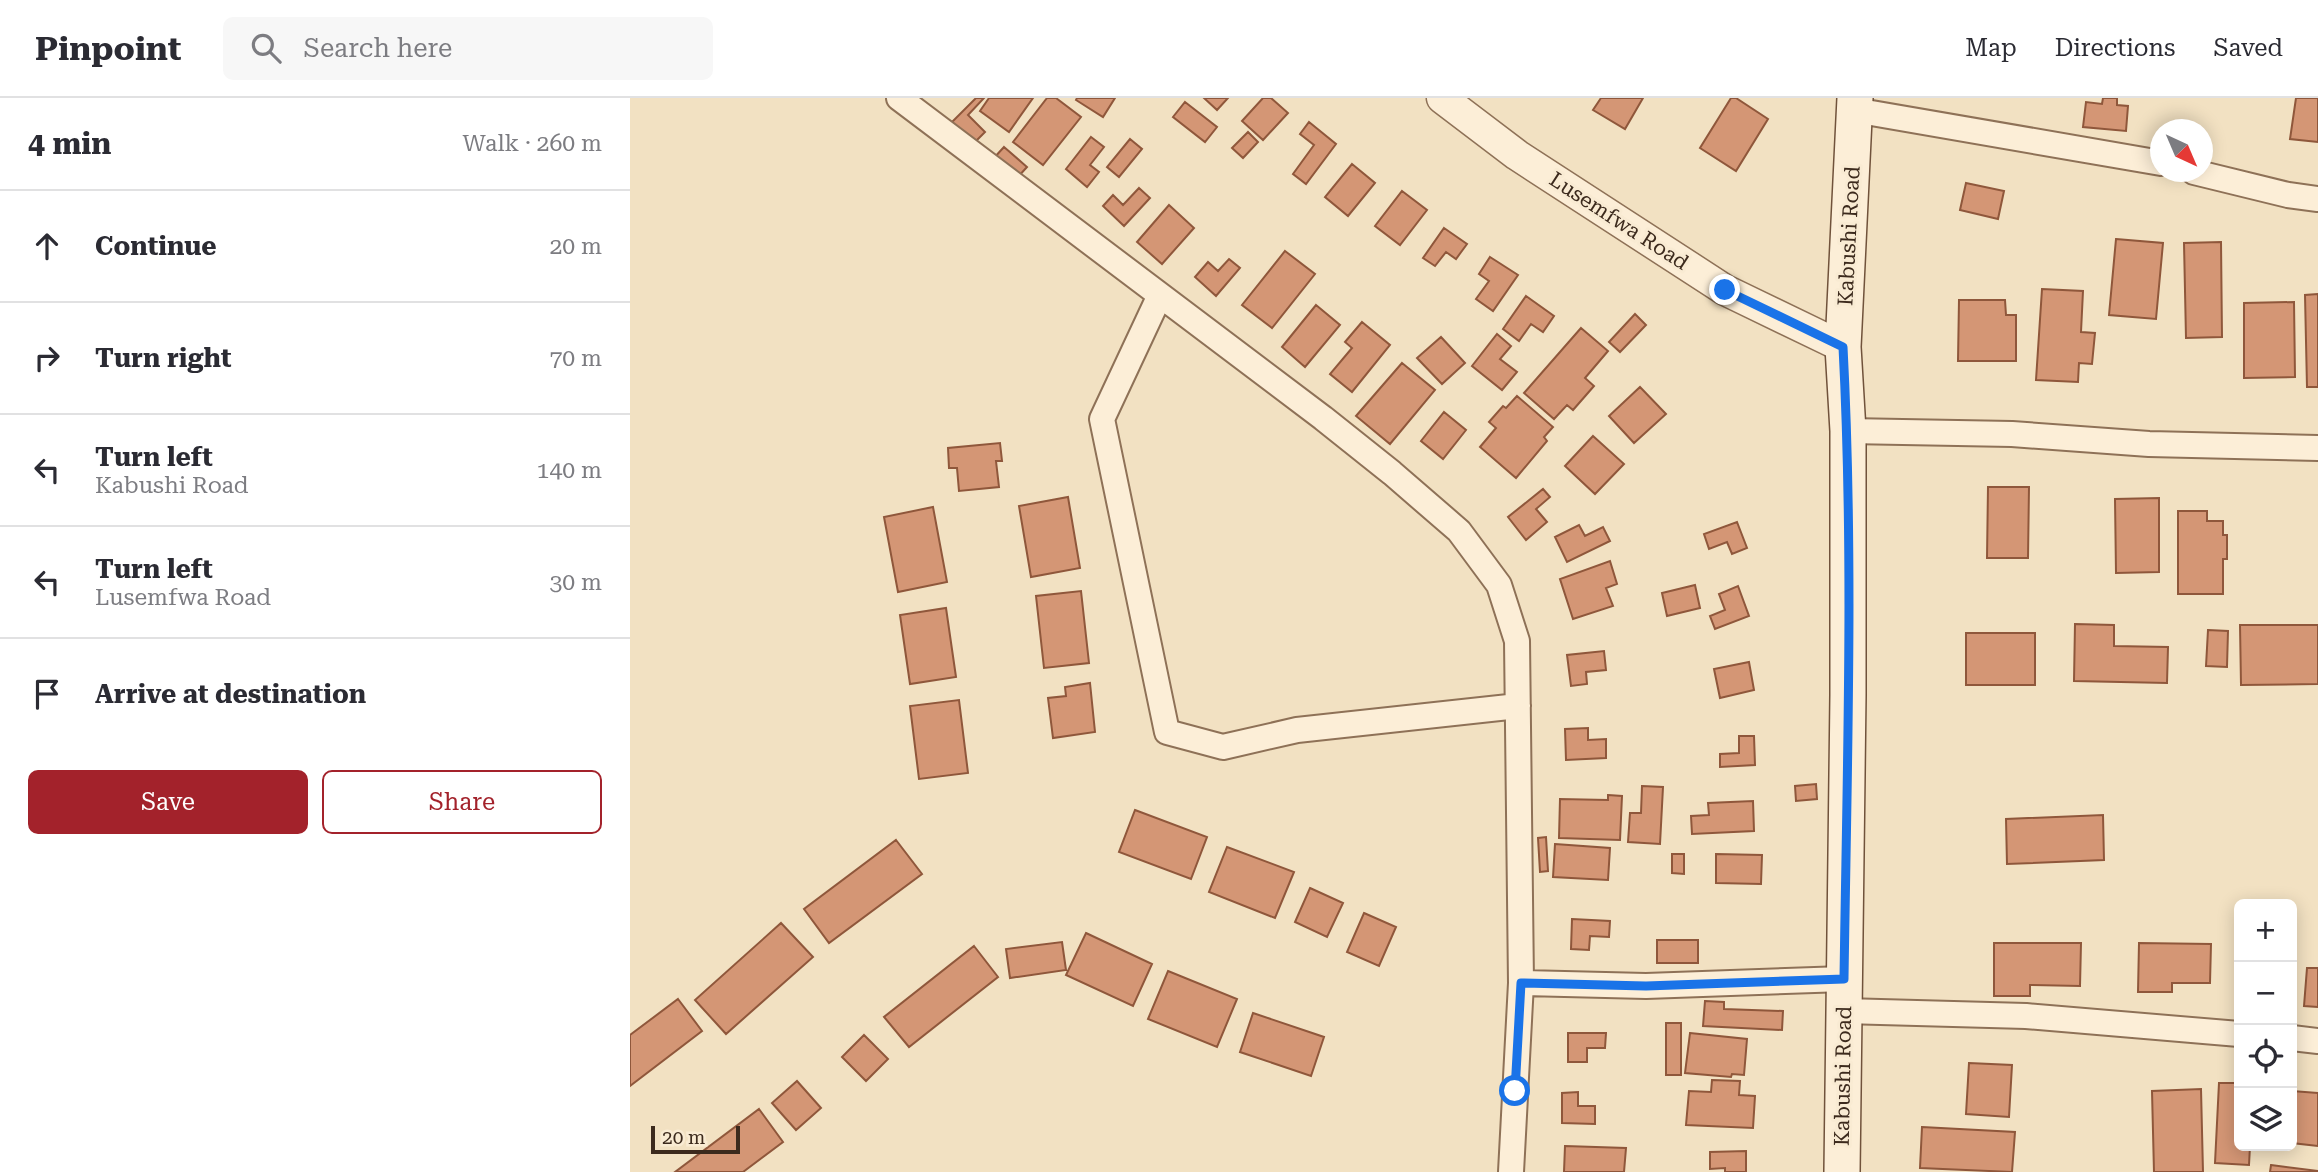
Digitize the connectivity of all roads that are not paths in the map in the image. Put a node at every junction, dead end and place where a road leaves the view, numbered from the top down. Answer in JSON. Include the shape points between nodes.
{"nodes":[{"id":1,"x":899,"y":98,"type":"edge"},
{"id":2,"x":1442,"y":98,"type":"edge"},
{"id":3,"x":1854,"y":104,"type":"edge"},
{"id":4,"x":2150,"y":161,"type":"edge"},
{"id":5,"x":2213,"y":177,"type":"edge"},
{"id":6,"x":2318,"y":199,"type":"edge"},
{"id":7,"x":1160,"y":295,"type":"junction"},
{"id":8,"x":1843,"y":347,"type":"junction"},
{"id":9,"x":1848,"y":430,"type":"junction"},
{"id":10,"x":2318,"y":448,"type":"edge"},
{"id":11,"x":1518,"y":706,"type":"junction"},
{"id":12,"x":1521,"y":983,"type":"junction"},
{"id":13,"x":1844,"y":995,"type":"junction"},
{"id":14,"x":2234,"y":1034,"type":"edge"},
{"id":15,"x":2297,"y":1039,"type":"edge"},
{"id":16,"x":2318,"y":1041,"type":"edge"},
{"id":17,"x":1847,"y":1166,"type":"edge"},
{"id":18,"x":1511,"y":1172,"type":"edge"}],
"edges":[{"from":1,"to":7,"type":"street"},
{"from":2,"to":8,"type":"street","name":"Lusemfwa Road","via":[[1517,155],[1725,290]]},
{"from":3,"to":4,"type":"street"},
{"from":3,"to":8,"type":"main road","name":"Kabushi Road"},
{"from":5,"to":6,"type":"street"},
{"from":7,"to":11,"type":"street","via":[[1343,434],[1459,531],[1499,585],[1517,641]]},
{"from":7,"to":11,"type":"street","via":[[1102,419],[1167,732],[1223,747],[1297,730]]},
{"from":8,"to":9,"type":"main road","name":"Kabushi Road"},
{"from":9,"to":10,"type":"street"},
{"from":9,"to":13,"type":"main road","name":"Kabushi Road"},
{"from":11,"to":12,"type":"street"},
{"from":12,"to":13,"type":"street"},
{"from":12,"to":18,"type":"street"},
{"from":13,"to":14,"type":"street"},
{"from":13,"to":17,"type":"main road","name":"Kabushi Road"},
{"from":15,"to":16,"type":"street"}]}
